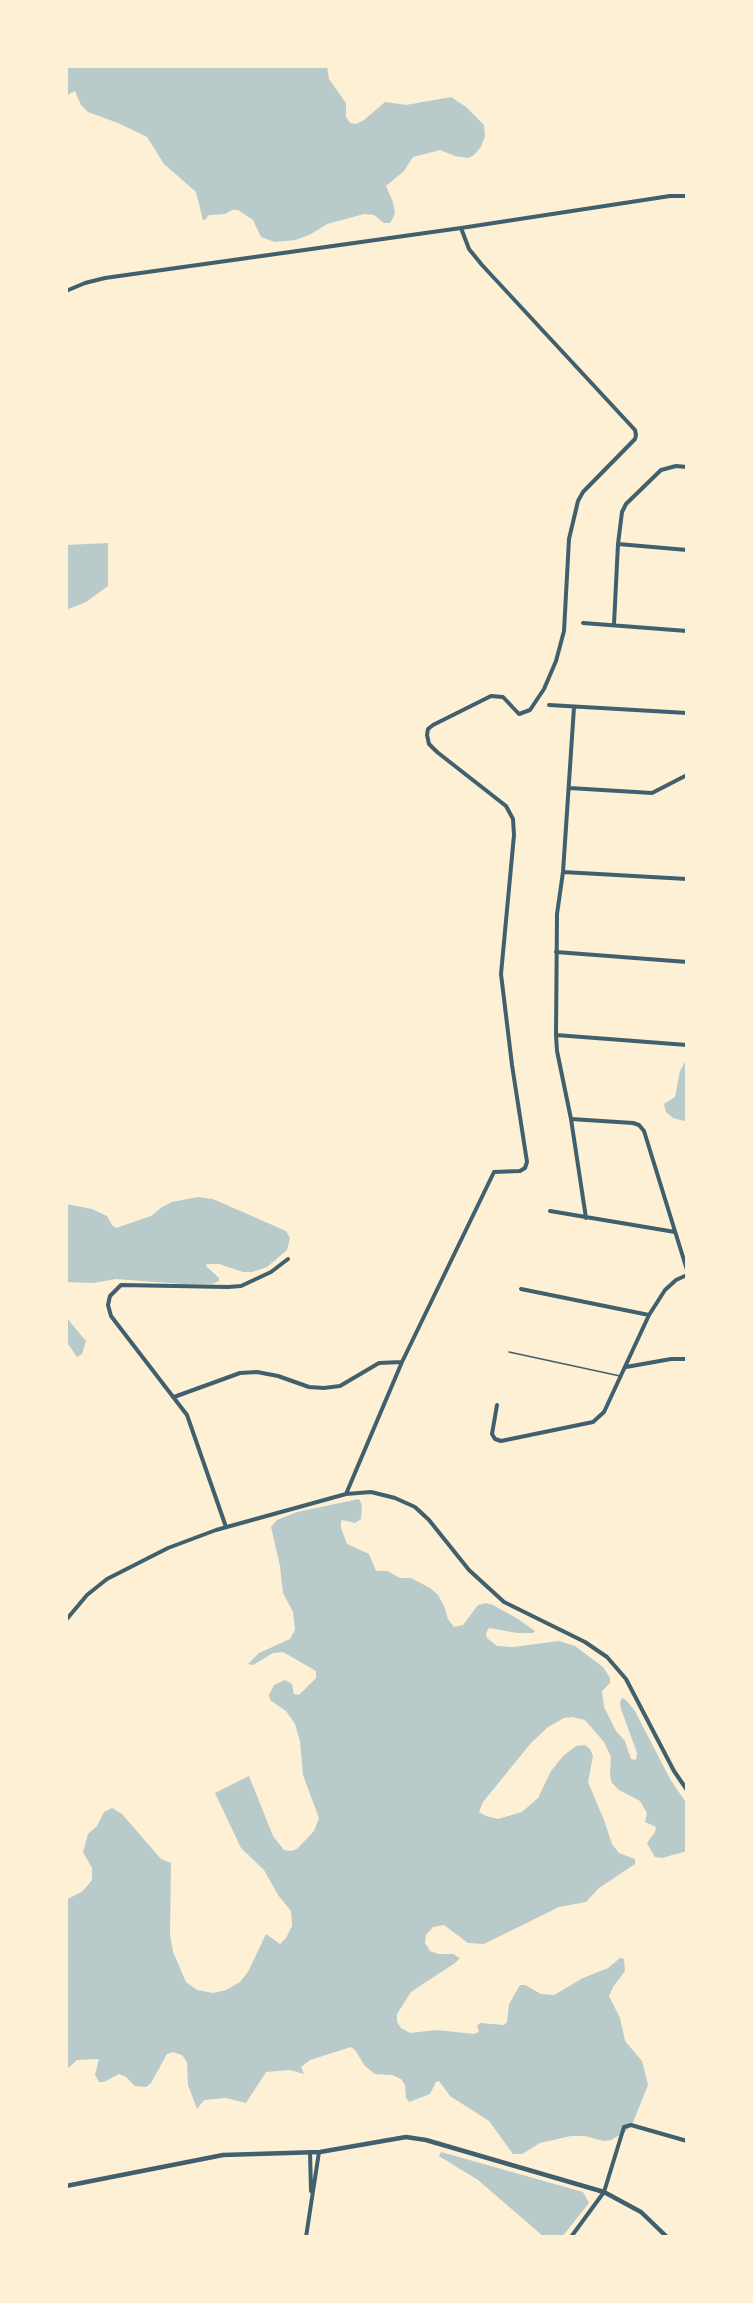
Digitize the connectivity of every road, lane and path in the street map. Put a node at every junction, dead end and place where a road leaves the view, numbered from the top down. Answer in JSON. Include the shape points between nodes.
{"nodes":[{"id":1,"x":687,"y":196,"type":"edge"},
{"id":2,"x":460,"y":228,"type":"junction"},
{"id":3,"x":66,"y":291,"type":"edge"},
{"id":4,"x":687,"y":467,"type":"edge"},
{"id":5,"x":618,"y":544,"type":"junction"},
{"id":6,"x":687,"y":550,"type":"edge"},
{"id":7,"x":583,"y":623,"type":"dead end"},
{"id":8,"x":614,"y":624,"type":"junction"},
{"id":9,"x":687,"y":631,"type":"edge"},
{"id":10,"x":549,"y":705,"type":"dead end"},
{"id":11,"x":574,"y":707,"type":"junction"},
{"id":12,"x":687,"y":713,"type":"edge"},
{"id":13,"x":687,"y":775,"type":"edge"},
{"id":14,"x":569,"y":788,"type":"junction"},
{"id":15,"x":563,"y":872,"type":"junction"},
{"id":16,"x":687,"y":879,"type":"edge"},
{"id":17,"x":556,"y":952,"type":"junction"},
{"id":18,"x":687,"y":962,"type":"edge"},
{"id":19,"x":556,"y":1035,"type":"junction"},
{"id":20,"x":687,"y":1045,"type":"edge"},
{"id":21,"x":571,"y":1119,"type":"junction"},
{"id":22,"x":550,"y":1210,"type":"dead end"},
{"id":23,"x":586,"y":1218,"type":"junction"},
{"id":24,"x":675,"y":1232,"type":"junction"},
{"id":25,"x":288,"y":1259,"type":"dead end"},
{"id":26,"x":687,"y":1270,"type":"edge"},
{"id":27,"x":687,"y":1275,"type":"edge"},
{"id":28,"x":521,"y":1289,"type":"dead end"},
{"id":29,"x":649,"y":1316,"type":"junction"},
{"id":30,"x":509,"y":1352,"type":"dead end"},
{"id":31,"x":687,"y":1359,"type":"edge"},
{"id":32,"x":402,"y":1362,"type":"junction"},
{"id":33,"x":625,"y":1367,"type":"junction"},
{"id":34,"x":622,"y":1377,"type":"junction"},
{"id":35,"x":174,"y":1397,"type":"junction"},
{"id":36,"x":497,"y":1405,"type":"dead end"},
{"id":37,"x":346,"y":1494,"type":"junction"},
{"id":38,"x":226,"y":1527,"type":"junction"},
{"id":39,"x":66,"y":1620,"type":"edge"},
{"id":40,"x":687,"y":1790,"type":"edge"},
{"id":41,"x":687,"y":2141,"type":"edge"},
{"id":42,"x":310,"y":2152,"type":"junction"},
{"id":43,"x":320,"y":2152,"type":"junction"},
{"id":44,"x":66,"y":2186,"type":"edge"},
{"id":45,"x":604,"y":2192,"type":"junction"},
{"id":46,"x":311,"y":2195,"type":"junction"},
{"id":47,"x":306,"y":2237,"type":"edge"},
{"id":48,"x":571,"y":2237,"type":"edge"},
{"id":49,"x":667,"y":2237,"type":"edge"}],
"edges":[{"from":1,"to":2,"type":"street"},
{"from":2,"to":3,"type":"street","via":[[105,278]]},
{"from":2,"to":32,"type":"street","via":[[482,265],[636,435],[578,501],[569,539],[564,631],[544,689],[530,710],[519,714],[503,697],[491,696],[433,725],[427,735],[437,752],[506,806],[513,819],[501,974],[526,1156],[525,1168],[520,1171],[494,1172]]},
{"from":4,"to":5,"type":"street","via":[[661,470],[632,496],[622,512]]},
{"from":5,"to":6,"type":"street"},
{"from":5,"to":8,"type":"street"},
{"from":7,"to":8,"type":"street"},
{"from":8,"to":9,"type":"street"},
{"from":10,"to":11,"type":"street"},
{"from":11,"to":12,"type":"street"},
{"from":11,"to":14,"type":"street"},
{"from":13,"to":14,"type":"street","via":[[652,793]]},
{"from":14,"to":15,"type":"street"},
{"from":15,"to":16,"type":"street"},
{"from":15,"to":17,"type":"street"},
{"from":17,"to":18,"type":"street"},
{"from":17,"to":19,"type":"street"},
{"from":19,"to":20,"type":"street"},
{"from":19,"to":21,"type":"street"},
{"from":21,"to":23,"type":"street"},
{"from":21,"to":24,"type":"street","via":[[639,1125],[646,1136]]},
{"from":22,"to":23,"type":"street"},
{"from":23,"to":24,"type":"street"},
{"from":24,"to":26,"type":"street"},
{"from":25,"to":35,"type":"street","via":[[241,1286],[121,1285],[110,1296],[111,1316]]},
{"from":27,"to":29,"type":"street","via":[[665,1290]]},
{"from":28,"to":29,"type":"street"},
{"from":29,"to":33,"type":"street"},
{"from":30,"to":34,"type":"lane"},
{"from":31,"to":33,"type":"street"},
{"from":32,"to":35,"type":"street","via":[[379,1363],[340,1386],[324,1389],[248,1372]]},
{"from":32,"to":37,"type":"street"},
{"from":33,"to":34,"type":"street"},
{"from":34,"to":36,"type":"street","via":[[604,1412],[593,1422],[501,1441],[492,1434]]},
{"from":35,"to":38,"type":"street","via":[[187,1415]]},
{"from":37,"to":38,"type":"street"},
{"from":37,"to":40,"type":"street","via":[[371,1492],[415,1508],[469,1570],[504,1602],[577,1637],[607,1657],[626,1679]]},
{"from":38,"to":39,"type":"street","via":[[168,1548],[107,1579]]},
{"from":41,"to":45,"type":"street","via":[[631,2125],[624,2127]]},
{"from":42,"to":43,"type":"street"},
{"from":42,"to":44,"type":"street","via":[[223,2155]]},
{"from":42,"to":46,"type":"street"},
{"from":43,"to":45,"type":"street","via":[[406,2137]]},
{"from":43,"to":46,"type":"street"},
{"from":45,"to":48,"type":"street"},
{"from":45,"to":49,"type":"street","via":[[641,2212]]},
{"from":46,"to":47,"type":"street"}]}
